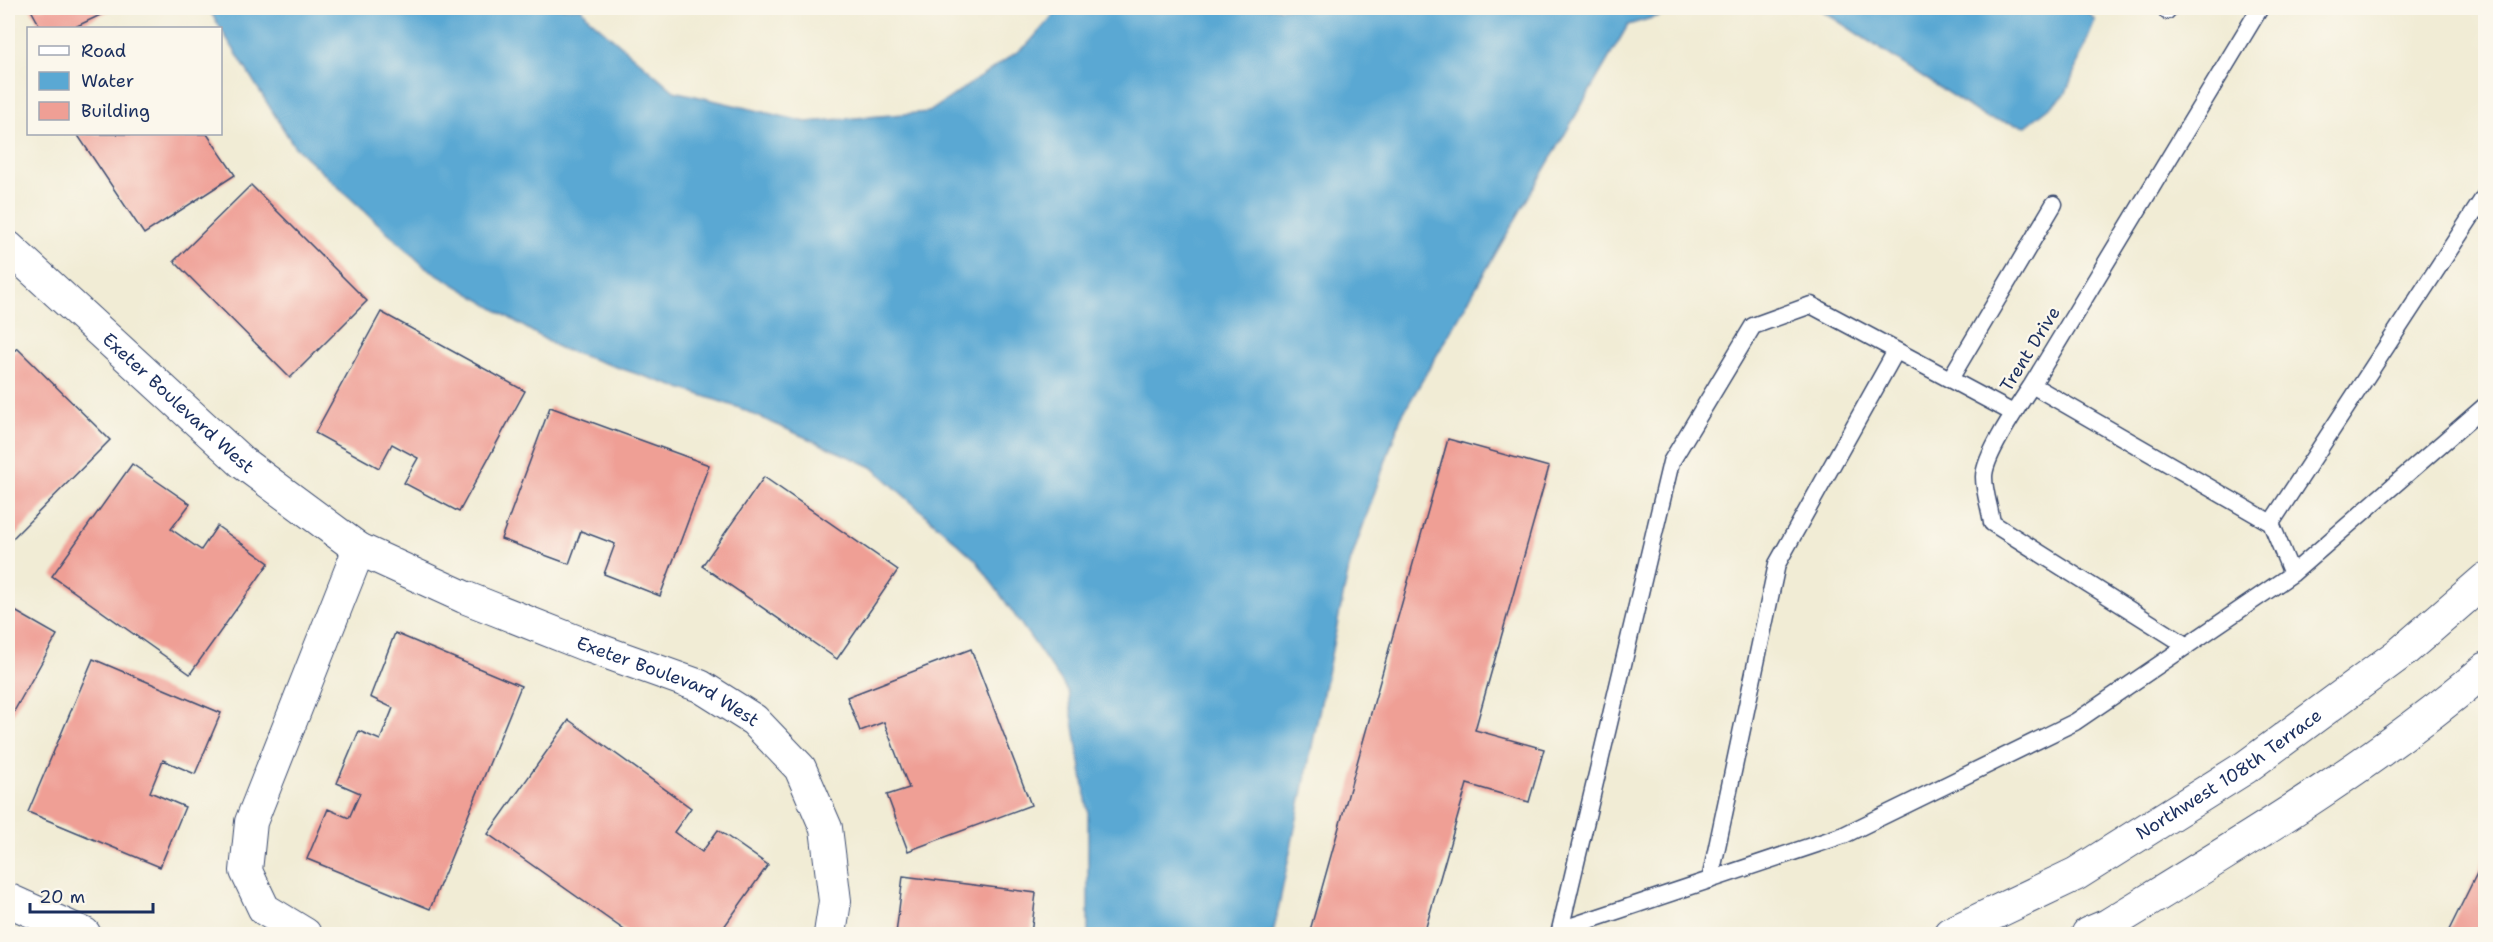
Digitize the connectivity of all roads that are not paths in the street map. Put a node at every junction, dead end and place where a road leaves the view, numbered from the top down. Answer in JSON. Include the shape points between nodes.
{"nodes":[{"id":1,"x":2260,"y":8,"type":"edge"},
{"id":2,"x":2486,"y":194,"type":"edge"},
{"id":3,"x":2054,"y":204,"type":"dead end"},
{"id":4,"x":11,"y":255,"type":"edge"},
{"id":5,"x":1896,"y":351,"type":"junction"},
{"id":6,"x":1950,"y":379,"type":"junction"},
{"id":7,"x":2032,"y":385,"type":"junction"},
{"id":8,"x":2486,"y":405,"type":"edge"},
{"id":9,"x":2013,"y":413,"type":"junction"},
{"id":10,"x":2271,"y":523,"type":"junction"},
{"id":11,"x":359,"y":549,"type":"junction"},
{"id":12,"x":2292,"y":574,"type":"junction"},
{"id":13,"x":2486,"y":579,"type":"edge"},
{"id":14,"x":2187,"y":646,"type":"junction"},
{"id":15,"x":2486,"y":669,"type":"edge"},
{"id":16,"x":1710,"y":880,"type":"junction"},
{"id":17,"x":8,"y":900,"type":"edge"},
{"id":18,"x":84,"y":934,"type":"edge"},
{"id":19,"x":305,"y":934,"type":"edge"},
{"id":20,"x":830,"y":934,"type":"edge"},
{"id":21,"x":1950,"y":934,"type":"edge"},
{"id":22,"x":2088,"y":934,"type":"edge"}],
"edges":[{"from":1,"to":7,"type":"lane","name":"Trent Drive"},
{"from":2,"to":10,"type":"lane"},
{"from":3,"to":6,"type":"lane"},
{"from":4,"to":11,"type":"street","name":"Exeter Boulevard West","via":[[243,463]]},
{"from":5,"to":6,"type":"lane"},
{"from":5,"to":16,"type":"lane","via":[[1777,564]]},
{"from":5,"to":16,"type":"lane","via":[[1811,305],[1753,326],[1671,462],[1560,930]]},
{"from":6,"to":9,"type":"lane"},
{"from":7,"to":9,"type":"lane","name":"Trent Drive"},
{"from":7,"to":10,"type":"lane"},
{"from":8,"to":12,"type":"lane"},
{"from":9,"to":14,"type":"lane","name":"Trent Drive","via":[[1984,475],[1992,523]]},
{"from":10,"to":12,"type":"lane"},
{"from":11,"to":19,"type":"street","via":[[251,822],[246,871],[264,909]]},
{"from":11,"to":20,"type":"street","name":"Exeter Boulevard West","via":[[474,601],[700,686],[754,720],[800,768],[826,828],[835,902]]},
{"from":12,"to":14,"type":"lane"},
{"from":13,"to":21,"type":"street","name":"Northwest 108th Terrace","via":[[2402,652],[2246,767],[2076,874]]},
{"from":14,"to":16,"type":"lane","via":[[2075,722],[1844,835]]},
{"from":15,"to":22,"type":"street","via":[[2448,701],[2280,820]]},
{"from":17,"to":18,"type":"street"}]}
